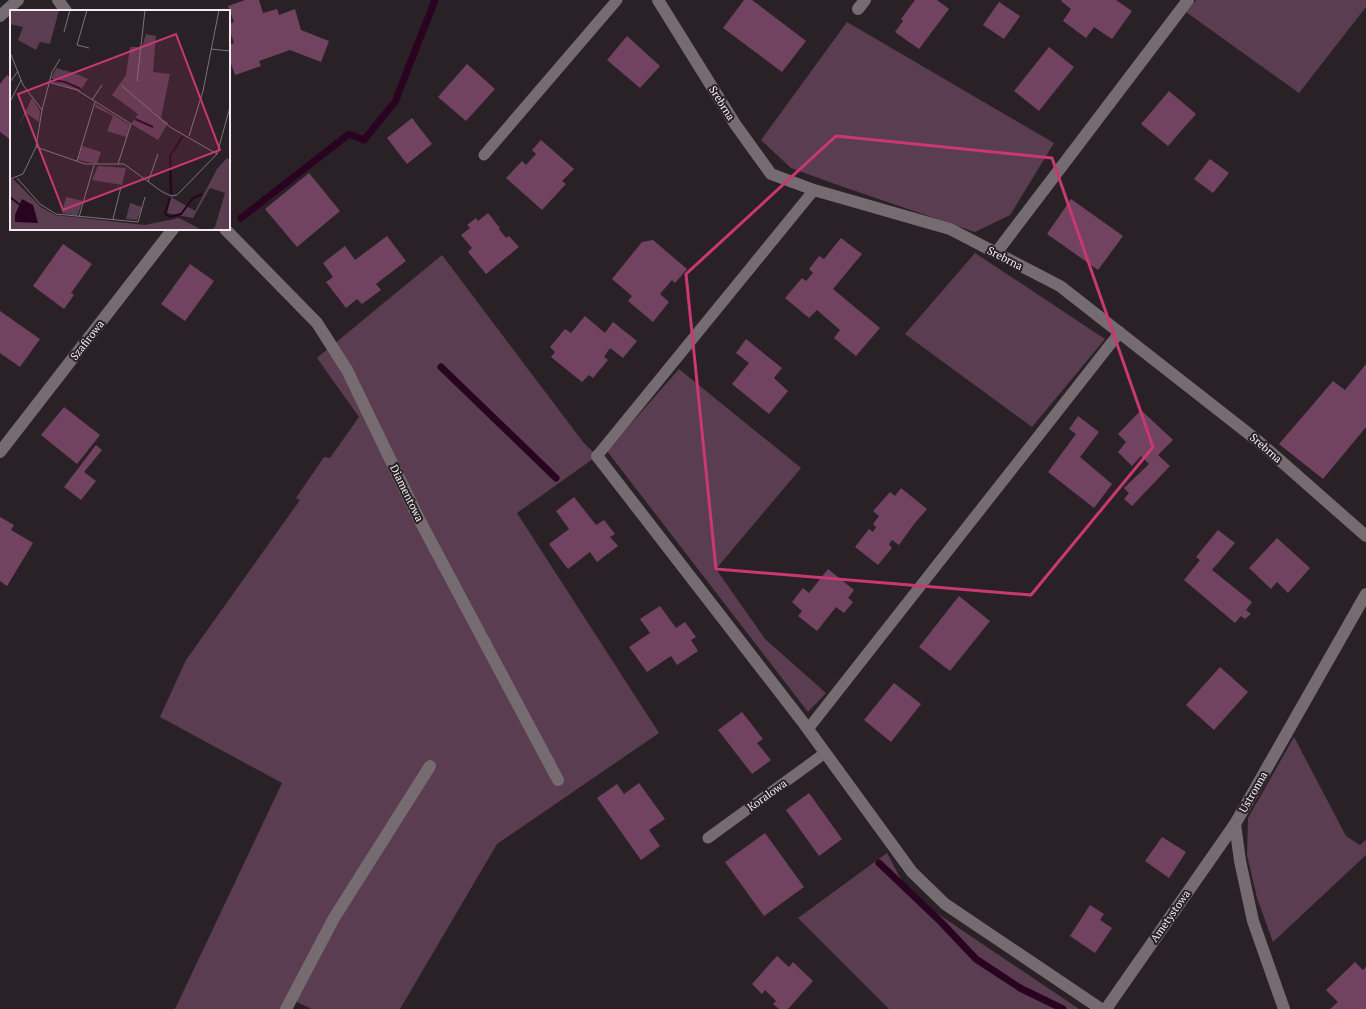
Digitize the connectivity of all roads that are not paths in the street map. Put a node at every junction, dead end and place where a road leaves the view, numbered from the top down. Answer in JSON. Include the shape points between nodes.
{"nodes":[{"id":1,"x":18,"y":0,"type":"edge"},
{"id":2,"x":58,"y":0,"type":"edge"},
{"id":3,"x":617,"y":0,"type":"edge"},
{"id":4,"x":658,"y":0,"type":"edge"},
{"id":5,"x":1188,"y":0,"type":"edge"},
{"id":6,"x":65,"y":10,"type":"edge"},
{"id":7,"x":0,"y":16,"type":"edge"},
{"id":8,"x":484,"y":155,"type":"dead end"},
{"id":9,"x":814,"y":190,"type":"junction"},
{"id":10,"x":172,"y":230,"type":"edge"},
{"id":11,"x":226,"y":230,"type":"edge"},
{"id":12,"x":996,"y":253,"type":"junction"},
{"id":13,"x":1120,"y":332,"type":"junction"},
{"id":14,"x":0,"y":452,"type":"edge"},
{"id":15,"x":597,"y":456,"type":"joint"},
{"id":16,"x":1366,"y":536,"type":"edge"},
{"id":17,"x":1366,"y":594,"type":"edge"},
{"id":18,"x":808,"y":729,"type":"junction"},
{"id":19,"x":825,"y":753,"type":"junction"},
{"id":20,"x":430,"y":766,"type":"dead end"},
{"id":21,"x":558,"y":780,"type":"dead end"},
{"id":22,"x":1235,"y":824,"type":"junction"},
{"id":23,"x":708,"y":838,"type":"dead end"},
{"id":24,"x":286,"y":1009,"type":"edge"},
{"id":25,"x":1101,"y":1009,"type":"edge"},
{"id":26,"x":1106,"y":1009,"type":"edge"},
{"id":27,"x":1284,"y":1009,"type":"edge"}],
"edges":[{"from":1,"to":7,"type":"street"},
{"from":2,"to":6,"type":"street"},
{"from":3,"to":8,"type":"lane"},
{"from":4,"to":9,"type":"street","name":"Srebrna","via":[[735,124],[771,174]]},
{"from":5,"to":12,"type":"street"},
{"from":9,"to":12,"type":"street","name":"Srebrna","via":[[950,229]]},
{"from":9,"to":15,"type":"lane"},
{"from":10,"to":14,"type":"street","name":"Szafirowa"},
{"from":11,"to":21,"type":"street","name":"Diamentowa","via":[[317,322],[346,370],[420,521]]},
{"from":12,"to":13,"type":"street","name":"Srebrna","via":[[1060,286]]},
{"from":13,"to":16,"type":"street","name":"Srebrna","via":[[1258,441]]},
{"from":13,"to":18,"type":"lane"},
{"from":15,"to":18,"type":"street"},
{"from":17,"to":22,"type":"street","name":"Ustronna"},
{"from":18,"to":19,"type":"street"},
{"from":19,"to":23,"type":"lane","name":"Koralowa"},
{"from":19,"to":25,"type":"street","via":[[912,872],[945,904]]},
{"from":20,"to":24,"type":"street","via":[[334,918]]},
{"from":22,"to":26,"type":"street","name":"Ametystowa"},
{"from":22,"to":27,"type":"street","name":"Ustronna","via":[[1253,921]]}]}
